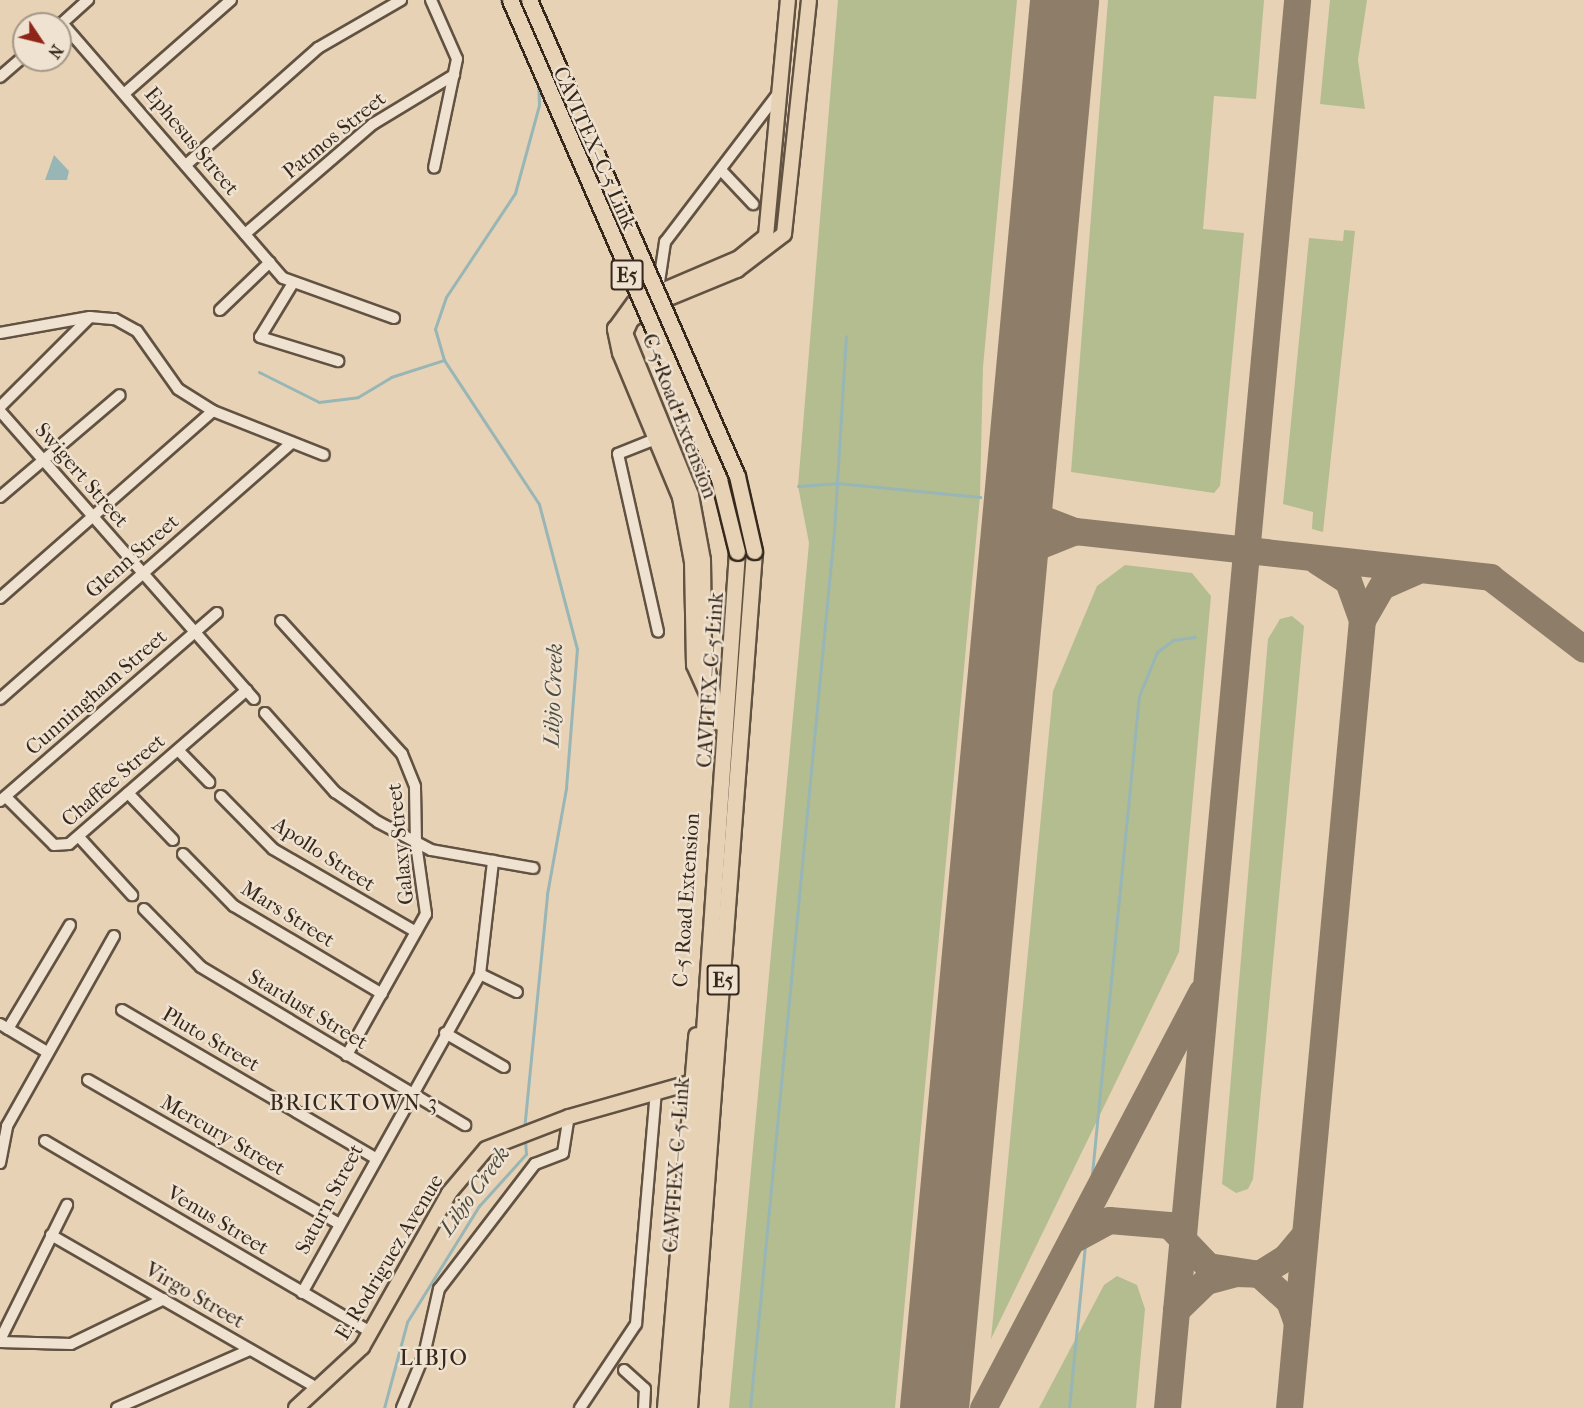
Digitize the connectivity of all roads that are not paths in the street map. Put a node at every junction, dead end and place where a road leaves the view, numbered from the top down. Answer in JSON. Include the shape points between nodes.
{"nodes":[{"id":1,"x":88,"y":0,"type":"edge"},
{"id":2,"x":231,"y":0,"type":"edge"},
{"id":3,"x":401,"y":0,"type":"edge"},
{"id":4,"x":431,"y":0,"type":"edge"},
{"id":5,"x":510,"y":0,"type":"edge"},
{"id":6,"x":529,"y":0,"type":"edge"},
{"id":7,"x":788,"y":0,"type":"edge"},
{"id":8,"x":809,"y":0,"type":"edge"},
{"id":9,"x":72,"y":14,"type":"edge"},
{"id":10,"x":72,"y":36,"type":"edge"},
{"id":11,"x":12,"y":66,"type":"edge"},
{"id":12,"x":454,"y":75,"type":"junction"},
{"id":13,"x":0,"y":77,"type":"edge"},
{"id":14,"x":781,"y":90,"type":"junction"},
{"id":15,"x":125,"y":93,"type":"junction"},
{"id":16,"x":187,"y":164,"type":"junction"},
{"id":17,"x":434,"y":168,"type":"dead end"},
{"id":18,"x":721,"y":170,"type":"junction"},
{"id":19,"x":753,"y":204,"type":"dead end"},
{"id":20,"x":244,"y":234,"type":"junction"},
{"id":21,"x":270,"y":262,"type":"junction"},
{"id":22,"x":293,"y":283,"type":"junction"},
{"id":23,"x":658,"y":290,"type":"junction"},
{"id":24,"x":220,"y":310,"type":"dead end"},
{"id":25,"x":90,"y":317,"type":"junction"},
{"id":26,"x":394,"y":318,"type":"dead end"},
{"id":27,"x":0,"y":333,"type":"edge"},
{"id":28,"x":338,"y":361,"type":"dead end"},
{"id":29,"x":120,"y":395,"type":"dead end"},
{"id":30,"x":0,"y":409,"type":"edge"},
{"id":31,"x":213,"y":411,"type":"junction"},
{"id":32,"x":658,"y":438,"type":"junction"},
{"id":33,"x":291,"y":443,"type":"junction"},
{"id":34,"x":324,"y":455,"type":"dead end"},
{"id":35,"x":42,"y":460,"type":"junction"},
{"id":36,"x":0,"y":496,"type":"edge"},
{"id":37,"x":92,"y":517,"type":"junction"},
{"id":38,"x":142,"y":573,"type":"junction"},
{"id":39,"x":0,"y":598,"type":"edge"},
{"id":40,"x":217,"y":613,"type":"dead end"},
{"id":41,"x":281,"y":621,"type":"dead end"},
{"id":42,"x":196,"y":632,"type":"junction"},
{"id":43,"x":658,"y":632,"type":"dead end"},
{"id":44,"x":251,"y":694,"type":"joint"},
{"id":45,"x":0,"y":699,"type":"edge"},
{"id":46,"x":265,"y":713,"type":"dead end"},
{"id":47,"x":720,"y":722,"type":"junction"},
{"id":48,"x":178,"y":750,"type":"junction"},
{"id":49,"x":209,"y":782,"type":"dead end"},
{"id":50,"x":128,"y":794,"type":"junction"},
{"id":51,"x":221,"y":796,"type":"dead end"},
{"id":52,"x":3,"y":799,"type":"edge"},
{"id":53,"x":79,"y":837,"type":"junction"},
{"id":54,"x":173,"y":840,"type":"dead end"},
{"id":55,"x":416,"y":844,"type":"junction"},
{"id":56,"x":183,"y":854,"type":"dead end"},
{"id":57,"x":493,"y":861,"type":"junction"},
{"id":58,"x":533,"y":868,"type":"dead end"},
{"id":59,"x":132,"y":895,"type":"dead end"},
{"id":60,"x":144,"y":909,"type":"dead end"},
{"id":61,"x":70,"y":925,"type":"dead end"},
{"id":62,"x":416,"y":932,"type":"junction"},
{"id":63,"x":114,"y":936,"type":"dead end"},
{"id":64,"x":480,"y":974,"type":"junction"},
{"id":65,"x":517,"y":993,"type":"dead end"},
{"id":66,"x":382,"y":994,"type":"junction"},
{"id":67,"x":122,"y":1010,"type":"dead end"},
{"id":68,"x":4,"y":1026,"type":"edge"},
{"id":69,"x":445,"y":1033,"type":"junction"},
{"id":70,"x":47,"y":1052,"type":"junction"},
{"id":71,"x":347,"y":1055,"type":"junction"},
{"id":72,"x":504,"y":1067,"type":"dead end"},
{"id":73,"x":88,"y":1080,"type":"dead end"},
{"id":74,"x":693,"y":1082,"type":"junction"},
{"id":75,"x":410,"y":1092,"type":"junction"},
{"id":76,"x":656,"y":1092,"type":"junction"},
{"id":77,"x":568,"y":1117,"type":"junction"},
{"id":78,"x":4,"y":1124,"type":"edge"},
{"id":79,"x":465,"y":1125,"type":"dead end"},
{"id":80,"x":45,"y":1141,"type":"dead end"},
{"id":81,"x":374,"y":1157,"type":"junction"},
{"id":82,"x":0,"y":1163,"type":"edge"},
{"id":83,"x":67,"y":1205,"type":"dead end"},
{"id":84,"x":338,"y":1223,"type":"junction"},
{"id":85,"x":51,"y":1235,"type":"junction"},
{"id":86,"x":302,"y":1293,"type":"junction"},
{"id":87,"x":164,"y":1299,"type":"junction"},
{"id":88,"x":371,"y":1332,"type":"junction"},
{"id":89,"x":0,"y":1341,"type":"edge"},
{"id":90,"x":250,"y":1350,"type":"junction"},
{"id":91,"x":624,"y":1371,"type":"dead end"},
{"id":92,"x":319,"y":1389,"type":"junction"},
{"id":93,"x":117,"y":1408,"type":"edge"},
{"id":94,"x":296,"y":1408,"type":"edge"},
{"id":95,"x":402,"y":1408,"type":"edge"},
{"id":96,"x":580,"y":1408,"type":"edge"},
{"id":97,"x":644,"y":1408,"type":"edge"},
{"id":98,"x":665,"y":1408,"type":"edge"},
{"id":99,"x":678,"y":1408,"type":"edge"},
{"id":100,"x":689,"y":1408,"type":"edge"}],
"edges":[{"from":1,"to":9,"type":"street"},
{"from":2,"to":15,"type":"street"},
{"from":3,"to":16,"type":"street","via":[[318,48]]},
{"from":4,"to":12,"type":"street","via":[[453,40]]},
{"from":5,"to":99,"type":"highway","name":"CAVITEX–C-5 Link","number":"E5","bridge":true,"via":[[719,479],[737,552]]},
{"from":6,"to":100,"type":"highway","name":"CAVITEX–C-5 Link","number":"E5","bridge":true,"via":[[737,476],[754,551]]},
{"from":7,"to":14,"type":"main road","name":"C-5 Road Extension"},
{"from":8,"to":47,"type":"main road","name":"C-5 Road Extension","via":[[784,234],[737,270],[654,304],[631,320],[625,333],[692,495],[703,560],[704,654]]},
{"from":10,"to":15,"type":"street","name":"Ephesus Street"},
{"from":11,"to":13,"type":"street"},
{"from":12,"to":17,"type":"street"},
{"from":12,"to":20,"type":"street","name":"Patmos Street","via":[[374,124]]},
{"from":14,"to":18,"type":"street"},
{"from":14,"to":23,"type":"main road","name":"C-5 Road Extension","via":[[766,236],[739,258]]},
{"from":15,"to":16,"type":"street","name":"Ephesus Street"},
{"from":16,"to":20,"type":"street","name":"Ephesus Street"},
{"from":18,"to":19,"type":"street"},
{"from":18,"to":23,"type":"street","via":[[665,242]]},
{"from":20,"to":21,"type":"street","name":"Ephesus Street"},
{"from":21,"to":22,"type":"street","name":"Ephesus Street"},
{"from":21,"to":24,"type":"street"},
{"from":22,"to":26,"type":"street"},
{"from":22,"to":28,"type":"street","via":[[260,337]]},
{"from":23,"to":32,"type":"main road","name":"C-5 Road Extension","via":[[626,309],[615,333]]},
{"from":25,"to":27,"type":"street"},
{"from":25,"to":30,"type":"street"},
{"from":25,"to":31,"type":"street","via":[[115,319],[137,331],[169,381]]},
{"from":29,"to":35,"type":"street"},
{"from":30,"to":35,"type":"street","name":"Swigert Street"},
{"from":31,"to":33,"type":"street"},
{"from":31,"to":37,"type":"street"},
{"from":32,"to":43,"type":"street","via":[[618,454]]},
{"from":32,"to":47,"type":"main road","name":"C-5 Road Extension","via":[[689,538],[694,665]]},
{"from":33,"to":34,"type":"street"},
{"from":33,"to":38,"type":"street","name":"Glenn Street"},
{"from":35,"to":36,"type":"street"},
{"from":35,"to":37,"type":"street","name":"Swigert Street"},
{"from":37,"to":38,"type":"street","name":"Swigert Street"},
{"from":37,"to":39,"type":"street"},
{"from":38,"to":42,"type":"street","name":"Swigert Street"},
{"from":38,"to":45,"type":"street","name":"Glenn Street"},
{"from":40,"to":42,"type":"street","name":"Cunningham Street"},
{"from":41,"to":55,"type":"street","name":"Galaxy Street","via":[[410,766]]},
{"from":42,"to":44,"type":"street","name":"Swigert Street"},
{"from":42,"to":52,"type":"street","name":"Cunningham Street"},
{"from":44,"to":48,"type":"street","name":"Chaffee Street"},
{"from":46,"to":55,"type":"street","via":[[335,792]]},
{"from":47,"to":74,"type":"main road","name":"C-5 Road Extension"},
{"from":48,"to":49,"type":"street"},
{"from":48,"to":50,"type":"street","name":"Chaffee Street"},
{"from":50,"to":53,"type":"street","name":"Chaffee Street"},
{"from":50,"to":54,"type":"street"},
{"from":51,"to":62,"type":"street","name":"Apollo Street","via":[[273,849]]},
{"from":52,"to":53,"type":"street","name":"Chaffee Street","via":[[54,845]]},
{"from":53,"to":59,"type":"street"},
{"from":55,"to":57,"type":"street"},
{"from":55,"to":62,"type":"street","name":"Galaxy Street","via":[[428,902]]},
{"from":56,"to":66,"type":"street","name":"Mars Street","via":[[234,906]]},
{"from":57,"to":58,"type":"street"},
{"from":57,"to":64,"type":"street","name":"Saturn Street"},
{"from":60,"to":71,"type":"street","name":"Stardust Street","via":[[201,967]]},
{"from":61,"to":68,"type":"street"},
{"from":62,"to":66,"type":"street","name":"Galaxy Street"},
{"from":63,"to":70,"type":"street"},
{"from":64,"to":65,"type":"street"},
{"from":64,"to":69,"type":"street","name":"Saturn Street"},
{"from":66,"to":71,"type":"street","name":"Galaxy Street"},
{"from":67,"to":81,"type":"street","name":"Pluto Street"},
{"from":68,"to":70,"type":"street"},
{"from":69,"to":72,"type":"street"},
{"from":69,"to":75,"type":"street","name":"Saturn Street"},
{"from":70,"to":78,"type":"street"},
{"from":71,"to":75,"type":"street","name":"Stardust Street"},
{"from":73,"to":84,"type":"street","name":"Mercury Street"},
{"from":74,"to":76,"type":"main road","name":"E. Rodriguez Avenue"},
{"from":74,"to":98,"type":"main road","name":"C-5 Road Extension"},
{"from":75,"to":79,"type":"street","name":"Stardust Street"},
{"from":75,"to":81,"type":"street","name":"Saturn Street"},
{"from":76,"to":77,"type":"main road","name":"E. Rodriguez Avenue"},
{"from":76,"to":96,"type":"street","via":[[636,1324]]},
{"from":77,"to":88,"type":"main road","name":"E. Rodriguez Avenue","via":[[486,1149],[449,1193]]},
{"from":77,"to":95,"type":"street","via":[[563,1153],[535,1164],[439,1289],[424,1355]]},
{"from":78,"to":82,"type":"street"},
{"from":80,"to":86,"type":"street","name":"Venus Street"},
{"from":81,"to":84,"type":"street","name":"Saturn Street"},
{"from":83,"to":85,"type":"street"},
{"from":84,"to":86,"type":"street","name":"Saturn Street"},
{"from":85,"to":87,"type":"street","name":"Virgo Street"},
{"from":85,"to":89,"type":"street"},
{"from":86,"to":88,"type":"street","name":"Venus Street"},
{"from":87,"to":89,"type":"street","via":[[71,1344]]},
{"from":87,"to":90,"type":"street","name":"Virgo Street"},
{"from":88,"to":92,"type":"main road","name":"E. Rodriguez Avenue","via":[[356,1356]]},
{"from":90,"to":92,"type":"street","name":"Virgo Street"},
{"from":90,"to":93,"type":"street"},
{"from":91,"to":97,"type":"street","via":[[645,1389]]},
{"from":92,"to":94,"type":"main road","name":"E. Rodriguez Avenue"}]}
